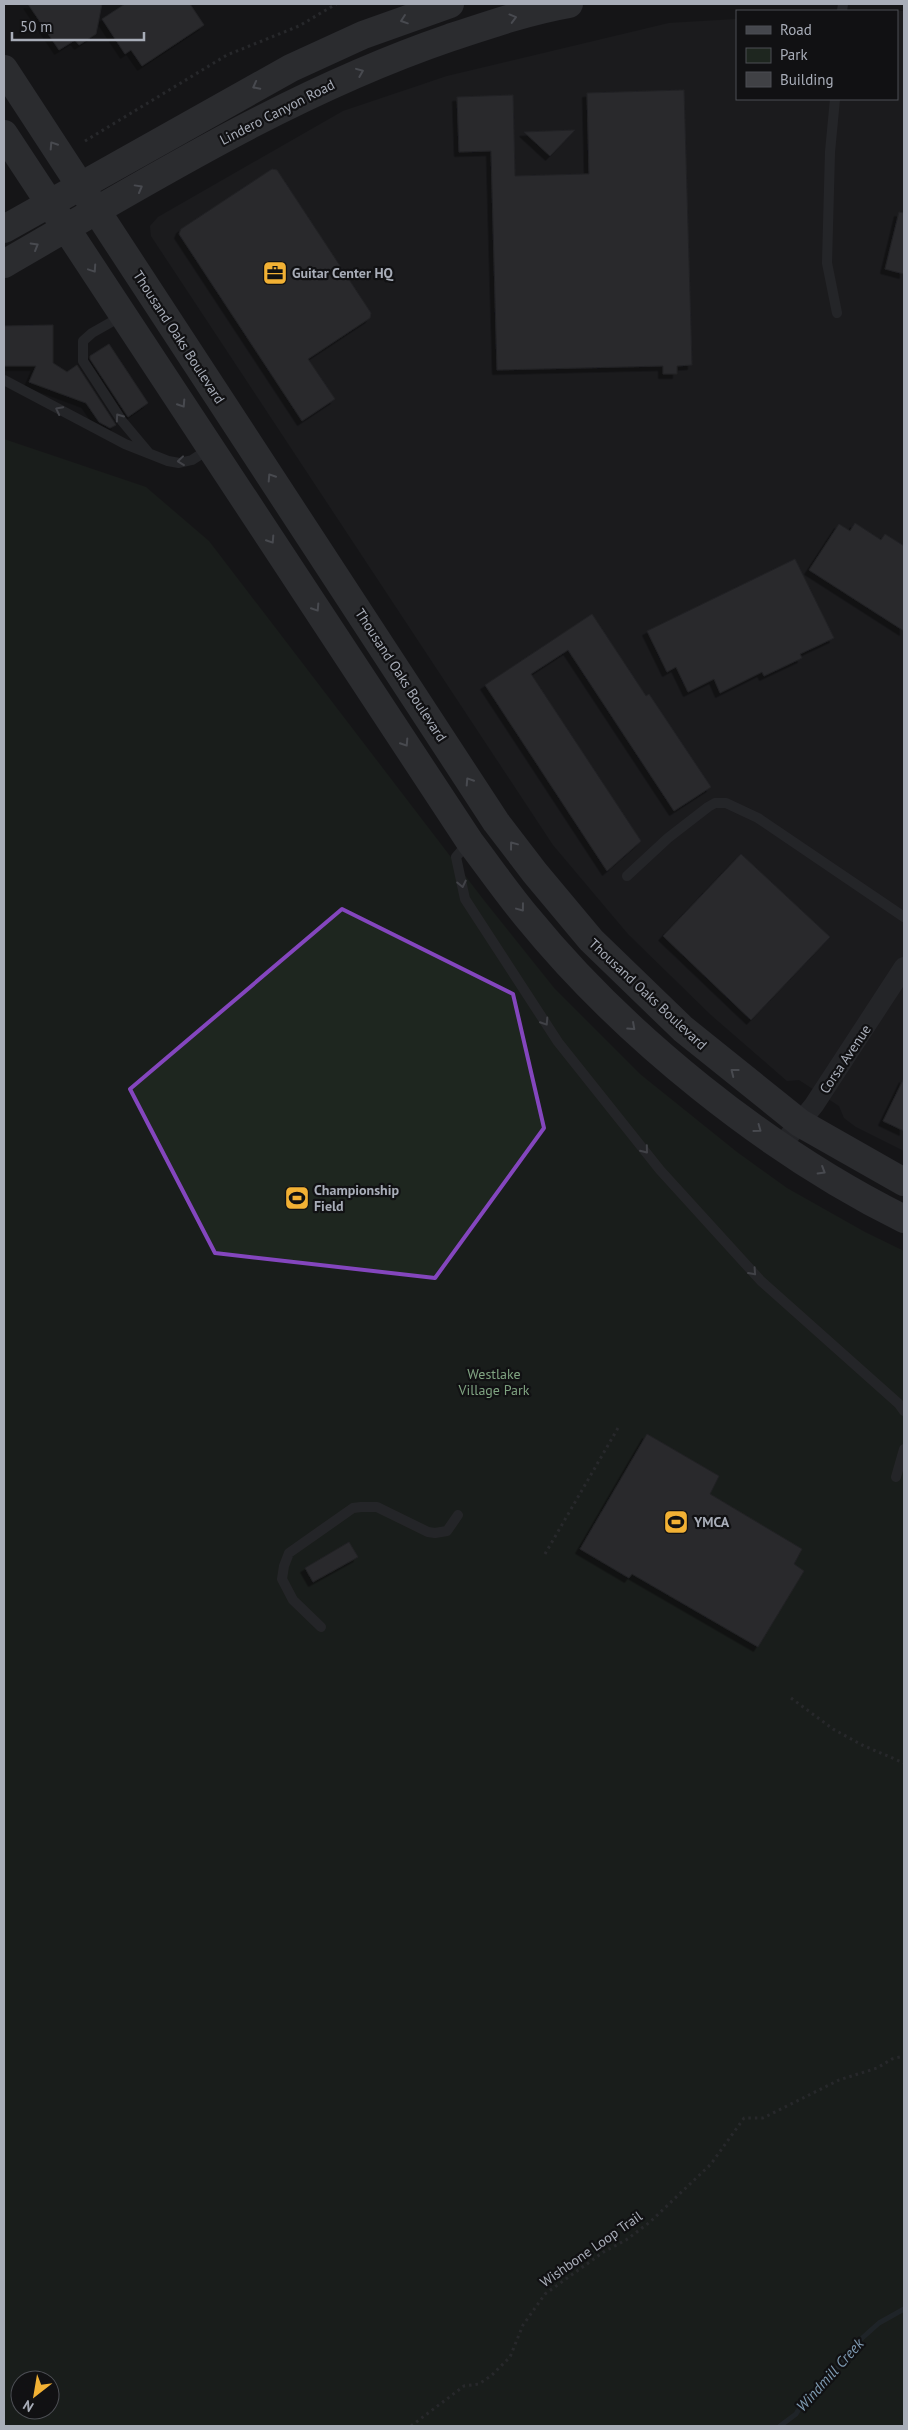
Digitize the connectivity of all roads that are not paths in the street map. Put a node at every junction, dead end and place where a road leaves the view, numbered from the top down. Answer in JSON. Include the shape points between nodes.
{"nodes":[{"id":1,"x":450,"y":4,"type":"edge"},
{"id":2,"x":487,"y":4,"type":"edge"},
{"id":3,"x":570,"y":4,"type":"edge"},
{"id":4,"x":399,"y":56,"type":"junction"},
{"id":5,"x":4,"y":69,"type":"edge"},
{"id":6,"x":835,"y":100,"type":"edge"},
{"id":7,"x":4,"y":134,"type":"edge"},
{"id":8,"x":81,"y":185,"type":"junction"},
{"id":9,"x":50,"y":203,"type":"junction"},
{"id":10,"x":96,"y":212,"type":"junction"},
{"id":11,"x":66,"y":228,"type":"junction"},
{"id":12,"x":4,"y":229,"type":"edge"},
{"id":13,"x":4,"y":264,"type":"edge"},
{"id":14,"x":837,"y":313,"type":"dead end"},
{"id":15,"x":124,"y":315,"type":"junction"},
{"id":16,"x":4,"y":380,"type":"edge"},
{"id":17,"x":210,"y":448,"type":"junction"},
{"id":18,"x":150,"y":454,"type":"junction"},
{"id":19,"x":317,"y":546,"type":"junction"},
{"id":20,"x":289,"y":567,"type":"junction"},
{"id":21,"x":496,"y":822,"type":"junction"},
{"id":22,"x":470,"y":842,"type":"junction"},
{"id":23,"x":626,"y":876,"type":"dead end"},
{"id":24,"x":904,"y":918,"type":"edge"},
{"id":25,"x":904,"y":967,"type":"edge"},
{"id":26,"x":800,"y":1124,"type":"junction"},
{"id":27,"x":781,"y":1146,"type":"junction"},
{"id":28,"x":904,"y":1182,"type":"edge"},
{"id":29,"x":904,"y":1219,"type":"edge"},
{"id":30,"x":904,"y":1411,"type":"edge"},
{"id":31,"x":904,"y":1449,"type":"edge"},
{"id":32,"x":904,"y":1470,"type":"edge"},
{"id":33,"x":458,"y":1515,"type":"dead end"},
{"id":34,"x":321,"y":1627,"type":"dead end"}],
"edges":[{"from":1,"to":8,"type":"main road","one_way":true,"via":[[363,35],[291,68]]},
{"from":2,"to":4,"type":"main road","via":[[485,11],[405,40]]},
{"from":4,"to":3,"type":"main road","name":"Lindero Canyon Road","one_way":true,"via":[[487,25]]},
{"from":10,"to":4,"type":"main road","name":"Lindero Canyon Road","one_way":true,"via":[[272,112],[345,77]]},
{"from":8,"to":5,"type":"main road","name":"Thousand Oaks Boulevard","one_way":true},
{"from":6,"to":14,"type":"lane","via":[[827,263]]},
{"from":7,"to":9,"type":"main road"},
{"from":8,"to":9,"type":"main road"},
{"from":8,"to":10,"type":"main road","name":"Thousand Oaks Boulevard"},
{"from":9,"to":11,"type":"main road"},
{"from":9,"to":12,"type":"main road"},
{"from":10,"to":11,"type":"main road","name":"Lindero Canyon Road"},
{"from":19,"to":10,"type":"main road","name":"Thousand Oaks Boulevard","one_way":true},
{"from":13,"to":11,"type":"main road","name":"Lindero Canyon Road","one_way":true},
{"from":11,"to":15,"type":"main road","one_way":true},
{"from":15,"to":17,"type":"main road","one_way":true},
{"from":18,"to":15,"type":"lane","one_way":true,"via":[[122,421],[82,361],[84,341]]},
{"from":18,"to":16,"type":"lane","one_way":true},
{"from":17,"to":18,"type":"lane","one_way":true,"via":[[192,460],[179,463]]},
{"from":17,"to":20,"type":"main road","one_way":true},
{"from":19,"to":20,"type":"main road"},
{"from":21,"to":19,"type":"main road","name":"Thousand Oaks Boulevard","one_way":true},
{"from":20,"to":22,"type":"main road","one_way":true},
{"from":21,"to":22,"type":"main road"},
{"from":26,"to":21,"type":"main road","name":"Thousand Oaks Boulevard","one_way":true,"via":[[724,1064],[637,987],[591,940]]},
{"from":22,"to":27,"type":"main road","one_way":true,"via":[[527,917],[624,1020],[673,1064]]},
{"from":22,"to":30,"type":"lane","one_way":true,"via":[[456,857],[465,898],[558,1042],[660,1170],[761,1281]]},
{"from":23,"to":24,"type":"lane","via":[[708,807],[726,803],[758,818],[797,843]]},
{"from":25,"to":26,"type":"street","name":"Corsa Avenue"},
{"from":26,"to":27,"type":"street","name":"Corsa Avenue"},
{"from":26,"to":28,"type":"main road","name":"Thousand Oaks Boulevard"},
{"from":27,"to":29,"type":"main road","one_way":true},
{"from":31,"to":32,"type":"lane","via":[[896,1477]]},
{"from":33,"to":34,"type":"lane","via":[[447,1531],[435,1534],[376,1507],[353,1508],[289,1553],[282,1579],[293,1600]]}]}
